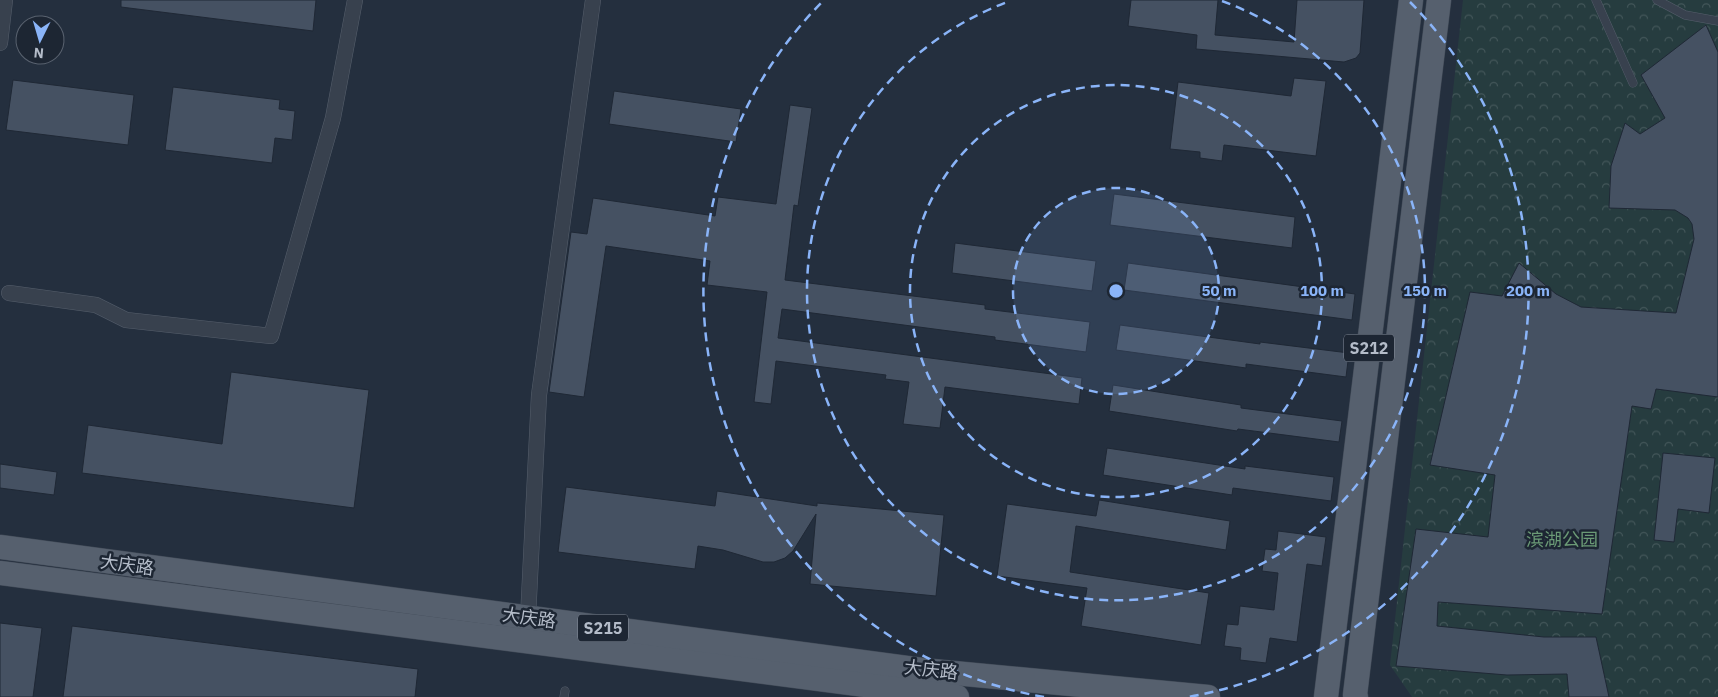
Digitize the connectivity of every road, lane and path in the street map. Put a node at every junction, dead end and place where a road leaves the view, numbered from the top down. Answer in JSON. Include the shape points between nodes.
{"nodes":[{"id":1,"x":5,"y":0,"type":"edge"},
{"id":2,"x":355,"y":0,"type":"edge"},
{"id":3,"x":593,"y":0,"type":"edge"},
{"id":4,"x":1411,"y":0,"type":"edge"},
{"id":5,"x":1439,"y":0,"type":"edge"},
{"id":6,"x":1596,"y":0,"type":"edge"},
{"id":7,"x":1657,"y":0,"type":"edge"},
{"id":8,"x":1718,"y":21,"type":"edge"},
{"id":9,"x":0,"y":43,"type":"edge"},
{"id":10,"x":1633,"y":83,"type":"dead end"},
{"id":11,"x":9,"y":293,"type":"dead end"},
{"id":12,"x":0,"y":547,"type":"edge"},
{"id":13,"x":0,"y":574,"type":"edge"},
{"id":14,"x":528,"y":618,"type":"junction"},
{"id":15,"x":878,"y":692,"type":"edge"},
{"id":16,"x":1353,"y":696,"type":"edge"},
{"id":17,"x":957,"y":697,"type":"edge"},
{"id":18,"x":1208,"y":697,"type":"edge"},
{"id":19,"x":1326,"y":697,"type":"edge"}],
"edges":[{"from":1,"to":9,"type":"street"},
{"from":2,"to":11,"type":"street","via":[[332,118],[270,336],[126,320],[96,305]]},
{"from":3,"to":14,"type":"street","via":[[539,395]]},
{"from":4,"to":19,"type":"main road","number":"S212"},
{"from":5,"to":16,"type":"main road","number":"S212"},
{"from":6,"to":10,"type":"lane"},
{"from":7,"to":8,"type":"lane","via":[[1685,15]]},
{"from":12,"to":14,"type":"main road","name":"大庆路","number":"S215"},
{"from":13,"to":15,"type":"main road","name":"大庆路","number":"S215"},
{"from":14,"to":18,"type":"main road","name":"大庆路","number":"S215","via":[[922,670]]},
{"from":15,"to":17,"type":"main road","name":"大庆路","number":"S215"}]}
